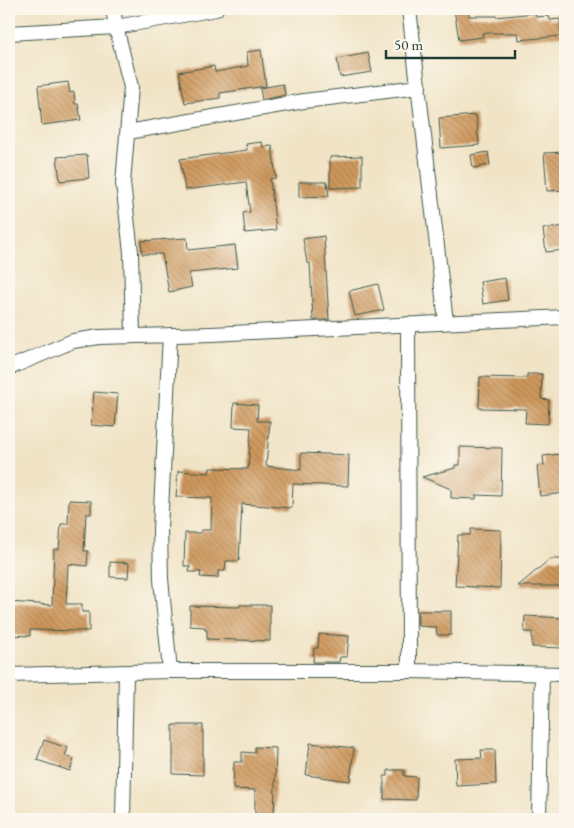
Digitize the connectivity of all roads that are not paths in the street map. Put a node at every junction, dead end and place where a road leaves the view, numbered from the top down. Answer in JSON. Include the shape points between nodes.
{"nodes":[{"id":1,"x":113,"y":9,"type":"edge"},
{"id":2,"x":216,"y":9,"type":"edge"},
{"id":3,"x":409,"y":9,"type":"edge"},
{"id":4,"x":116,"y":27,"type":"junction"},
{"id":5,"x":9,"y":33,"type":"edge"},
{"id":6,"x":419,"y":87,"type":"junction"},
{"id":7,"x":128,"y":132,"type":"junction"},
{"id":8,"x":565,"y":317,"type":"edge"},
{"id":9,"x":446,"y":322,"type":"junction"},
{"id":10,"x":408,"y":324,"type":"junction"},
{"id":11,"x":170,"y":335,"type":"junction"},
{"id":12,"x":133,"y":336,"type":"junction"},
{"id":13,"x":9,"y":368,"type":"edge"},
{"id":14,"x":170,"y":671,"type":"junction"},
{"id":15,"x":409,"y":671,"type":"junction"},
{"id":16,"x":126,"y":673,"type":"junction"},
{"id":17,"x":542,"y":674,"type":"junction"},
{"id":18,"x":565,"y":674,"type":"edge"},
{"id":19,"x":9,"y":675,"type":"edge"},
{"id":20,"x":123,"y":819,"type":"edge"},
{"id":21,"x":539,"y":819,"type":"edge"}],
"edges":[{"from":1,"to":4,"type":"street"},
{"from":2,"to":4,"type":"street"},
{"from":3,"to":6,"type":"street"},
{"from":4,"to":5,"type":"street"},
{"from":4,"to":7,"type":"street","via":[[131,87]]},
{"from":6,"to":7,"type":"street","via":[[304,101]]},
{"from":6,"to":9,"type":"street"},
{"from":7,"to":12,"type":"street","via":[[123,183],[131,252]]},
{"from":8,"to":9,"type":"street"},
{"from":9,"to":10,"type":"street"},
{"from":10,"to":11,"type":"street"},
{"from":10,"to":15,"type":"street"},
{"from":11,"to":12,"type":"street"},
{"from":11,"to":14,"type":"street","via":[[160,528],[161,579]]},
{"from":12,"to":13,"type":"street","via":[[72,341]]},
{"from":14,"to":15,"type":"street"},
{"from":14,"to":16,"type":"street"},
{"from":15,"to":17,"type":"street"},
{"from":16,"to":19,"type":"street"},
{"from":16,"to":20,"type":"street"},
{"from":17,"to":18,"type":"street"},
{"from":17,"to":21,"type":"street"}]}
